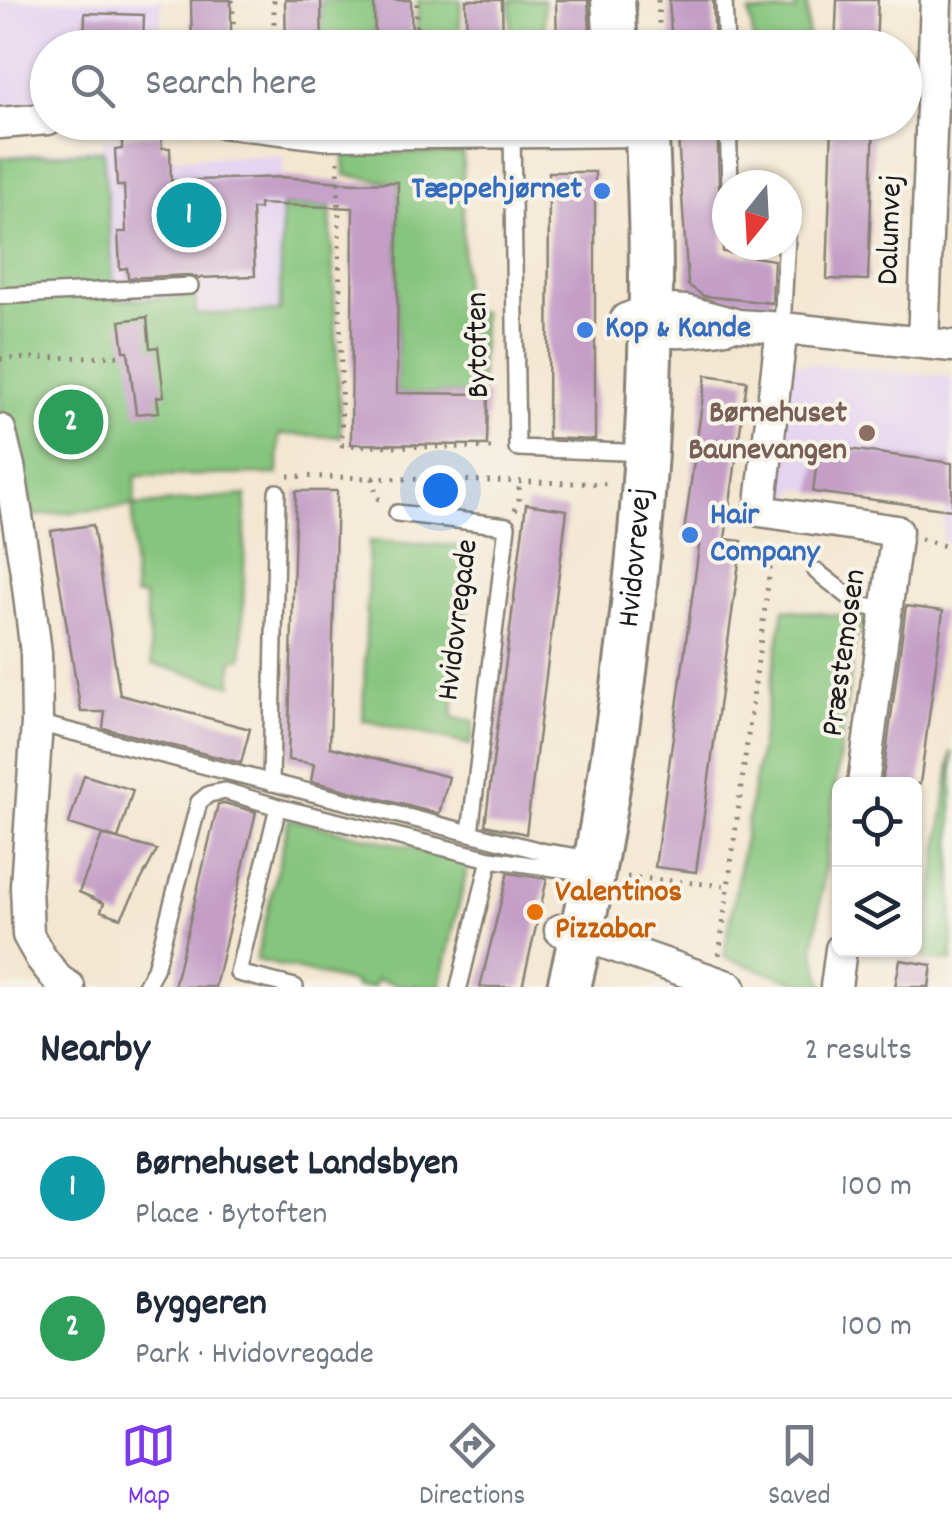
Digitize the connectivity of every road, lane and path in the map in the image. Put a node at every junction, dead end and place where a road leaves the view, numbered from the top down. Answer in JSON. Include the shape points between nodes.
{"nodes":[{"id":1,"x":232,"y":0,"type":"edge"},
{"id":2,"x":274,"y":0,"type":"edge"},
{"id":3,"x":417,"y":0,"type":"edge"},
{"id":4,"x":612,"y":0,"type":"edge"},
{"id":5,"x":638,"y":0,"type":"edge"},
{"id":6,"x":658,"y":0,"type":"edge"},
{"id":7,"x":724,"y":0,"type":"edge"},
{"id":8,"x":936,"y":0,"type":"edge"},
{"id":9,"x":234,"y":30,"type":"edge"},
{"id":10,"x":274,"y":30,"type":"edge"},
{"id":11,"x":416,"y":30,"type":"edge"},
{"id":12,"x":614,"y":30,"type":"edge"},
{"id":13,"x":640,"y":30,"type":"edge"},
{"id":14,"x":659,"y":30,"type":"edge"},
{"id":15,"x":725,"y":30,"type":"edge"},
{"id":16,"x":30,"y":120,"type":"edge"},
{"id":17,"x":0,"y":123,"type":"edge"},
{"id":18,"x":338,"y":140,"type":"edge"},
{"id":19,"x":512,"y":140,"type":"edge"},
{"id":20,"x":634,"y":140,"type":"edge"},
{"id":21,"x":729,"y":140,"type":"edge"},
{"id":22,"x":730,"y":170,"type":"edge"},
{"id":23,"x":786,"y":260,"type":"edge"},
{"id":24,"x":190,"y":286,"type":"dead end"},
{"id":25,"x":0,"y":296,"type":"edge"},
{"id":26,"x":643,"y":319,"type":"junction"},
{"id":27,"x":782,"y":328,"type":"junction"},
{"id":28,"x":938,"y":344,"type":"edge"},
{"id":29,"x":122,"y":356,"type":"dead end"},
{"id":30,"x":0,"y":359,"type":"edge"},
{"id":31,"x":0,"y":430,"type":"edge"},
{"id":32,"x":517,"y":448,"type":"junction"},
{"id":33,"x":623,"y":468,"type":"junction"},
{"id":34,"x":520,"y":482,"type":"junction"},
{"id":35,"x":277,"y":492,"type":"joint"},
{"id":36,"x":397,"y":513,"type":"dead end"},
{"id":37,"x":778,"y":513,"type":"junction"},
{"id":38,"x":507,"y":526,"type":"junction"},
{"id":39,"x":816,"y":571,"type":"dead end"},
{"id":40,"x":14,"y":580,"type":"edge"},
{"id":41,"x":887,"y":610,"type":"junction"},
{"id":42,"x":37,"y":723,"type":"junction"},
{"id":43,"x":864,"y":777,"type":"edge"},
{"id":44,"x":272,"y":783,"type":"junction"},
{"id":45,"x":278,"y":807,"type":"junction"},
{"id":46,"x":470,"y":833,"type":"junction"},
{"id":47,"x":490,"y":859,"type":"junction"},
{"id":48,"x":585,"y":866,"type":"junction"},
{"id":49,"x":728,"y":886,"type":"junction"},
{"id":50,"x":571,"y":932,"type":"junction"},
{"id":51,"x":14,"y":935,"type":"edge"},
{"id":52,"x":840,"y":957,"type":"edge"},
{"id":53,"x":722,"y":985,"type":"edge"},
{"id":54,"x":69,"y":987,"type":"edge"},
{"id":55,"x":145,"y":987,"type":"edge"},
{"id":56,"x":295,"y":987,"type":"edge"},
{"id":57,"x":459,"y":987,"type":"edge"},
{"id":58,"x":547,"y":987,"type":"edge"},
{"id":59,"x":569,"y":987,"type":"edge"},
{"id":60,"x":836,"y":987,"type":"edge"}],
"edges":[{"from":1,"to":9,"type":"path"},
{"from":2,"to":10,"type":"path"},
{"from":3,"to":11,"type":"path"},
{"from":4,"to":12,"type":"street"},
{"from":5,"to":13,"type":"street"},
{"from":6,"to":14,"type":"path"},
{"from":7,"to":15,"type":"lane"},
{"from":8,"to":28,"type":"street","name":"Dalumvej"},
{"from":16,"to":17,"type":"street"},
{"from":18,"to":32,"type":"path","via":[[342,445]]},
{"from":19,"to":32,"type":"lane","name":"Bytoften"},
{"from":20,"to":26,"type":"street","name":"Hvidovrevej"},
{"from":21,"to":22,"type":"lane"},
{"from":23,"to":27,"type":"lane"},
{"from":24,"to":25,"type":"lane"},
{"from":26,"to":27,"type":"street","via":[[686,311],[738,326]]},
{"from":26,"to":33,"type":"street","name":"Hvidovrevej"},
{"from":26,"to":48,"type":"street","name":"Hvidovrevej","via":[[645,485],[636,587],[624,684]]},
{"from":27,"to":28,"type":"street"},
{"from":27,"to":37,"type":"street","via":[[760,511]]},
{"from":29,"to":30,"type":"path"},
{"from":31,"to":40,"type":"street","via":[[9,466]]},
{"from":32,"to":33,"type":"lane"},
{"from":33,"to":34,"type":"path"},
{"from":33,"to":48,"type":"street","name":"Hvidovrevej"},
{"from":34,"to":35,"type":"path","via":[[286,476]]},
{"from":34,"to":38,"type":"path"},
{"from":35,"to":44,"type":"lane"},
{"from":36,"to":38,"type":"lane","name":"Hvidovregade"},
{"from":37,"to":41,"type":"street","name":"Præstemosen","via":[[898,532]]},
{"from":37,"to":49,"type":"path"},
{"from":38,"to":46,"type":"lane","name":"Hvidovregade"},
{"from":39,"to":41,"type":"lane","via":[[861,606]]},
{"from":40,"to":42,"type":"street","via":[[36,653]]},
{"from":41,"to":43,"type":"street","name":"Præstemosen"},
{"from":42,"to":44,"type":"lane"},
{"from":42,"to":51,"type":"street","via":[[26,886]]},
{"from":44,"to":46,"type":"lane"},
{"from":45,"to":47,"type":"lane"},
{"from":45,"to":55,"type":"lane","via":[[225,791],[200,802]]},
{"from":45,"to":56,"type":"lane","via":[[238,973]]},
{"from":46,"to":48,"type":"lane"},
{"from":47,"to":48,"type":"lane"},
{"from":47,"to":57,"type":"lane"},
{"from":48,"to":49,"type":"path"},
{"from":48,"to":50,"type":"street","name":"Hvidovrevej"},
{"from":49,"to":53,"type":"path"},
{"from":50,"to":53,"type":"street"},
{"from":50,"to":58,"type":"street","name":"Hvidovrevej"},
{"from":50,"to":59,"type":"street","name":"Hvidovrevej"},
{"from":51,"to":54,"type":"street"},
{"from":52,"to":60,"type":"street"}]}
